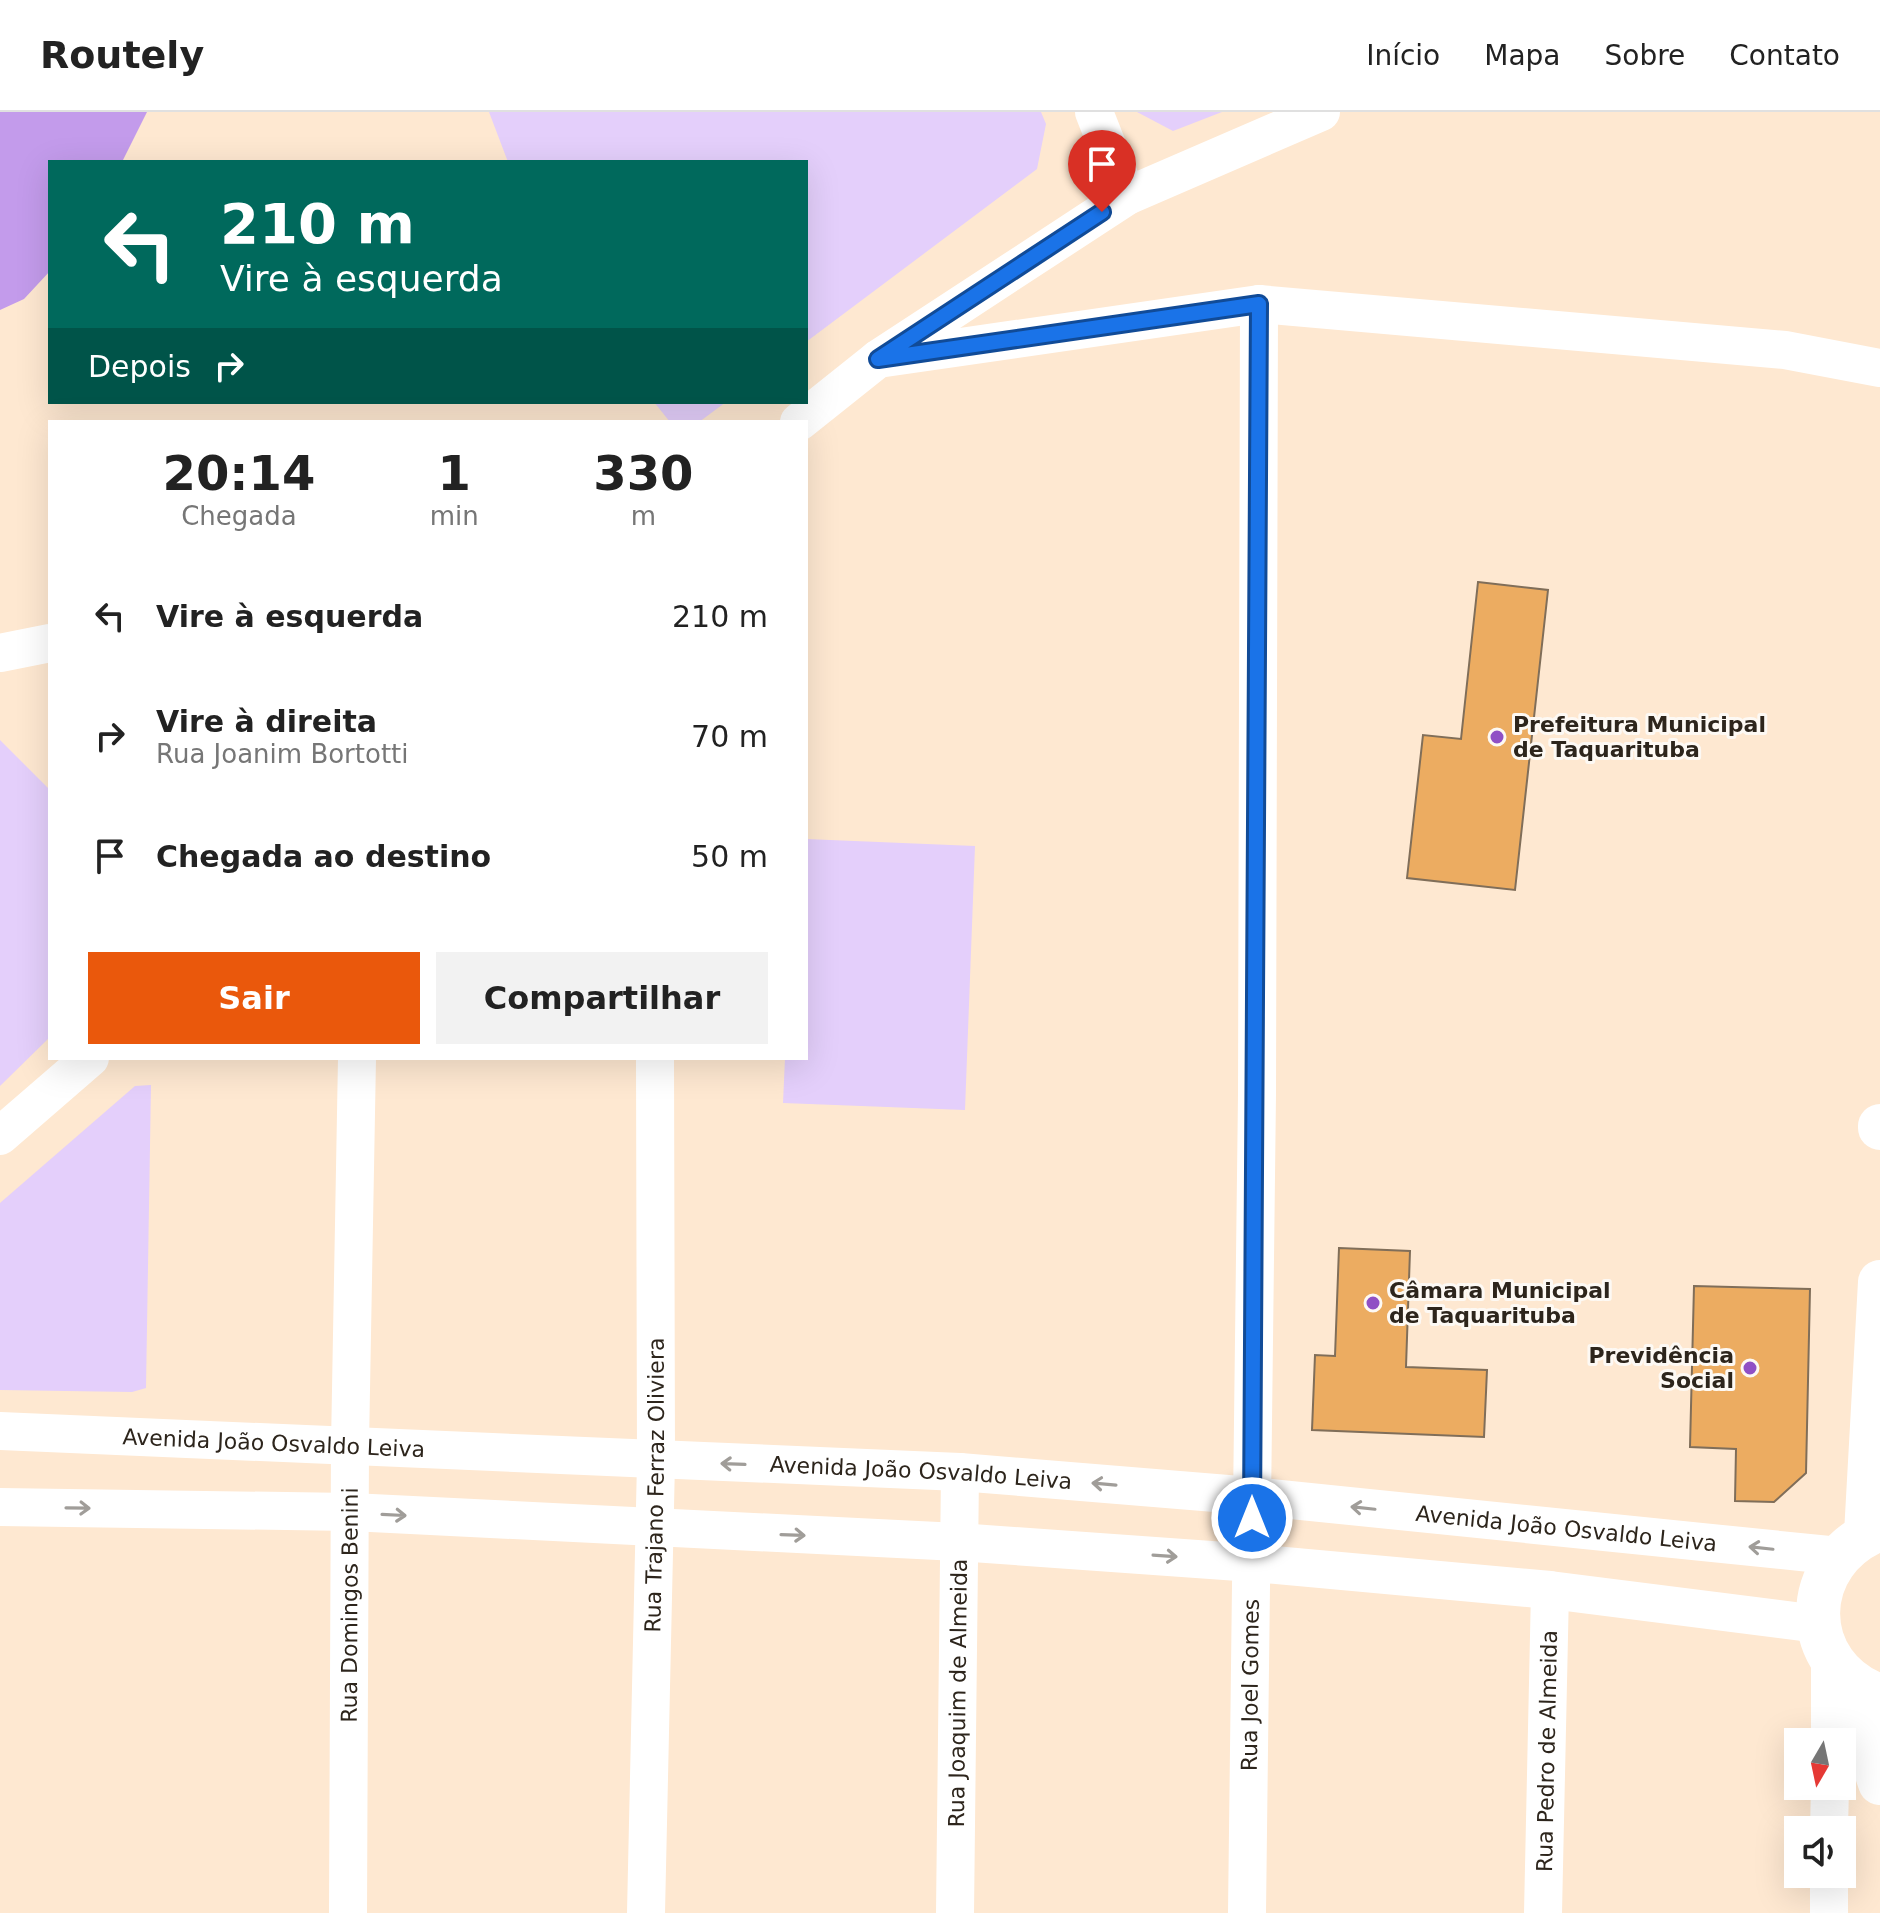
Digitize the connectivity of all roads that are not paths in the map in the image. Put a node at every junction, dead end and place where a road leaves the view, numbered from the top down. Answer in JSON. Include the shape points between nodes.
{"nodes":[{"id":1,"x":1094,"y":112,"type":"edge"},
{"id":2,"x":1321,"y":112,"type":"edge"},
{"id":3,"x":1127,"y":196,"type":"junction"},
{"id":4,"x":1259,"y":304,"type":"junction"},
{"id":5,"x":878,"y":359,"type":"junction"},
{"id":6,"x":1880,"y":368,"type":"edge"},
{"id":7,"x":802,"y":420,"type":"edge"},
{"id":8,"x":48,"y":643,"type":"edge"},
{"id":9,"x":0,"y":653,"type":"edge"},
{"id":10,"x":88,"y":1060,"type":"edge"},
{"id":11,"x":357,"y":1060,"type":"edge"},
{"id":12,"x":655,"y":1060,"type":"edge"},
{"id":13,"x":0,"y":1136,"type":"edge"},
{"id":14,"x":1880,"y":1282,"type":"edge"},
{"id":15,"x":0,"y":1431,"type":"edge"},
{"id":16,"x":350,"y":1445,"type":"junction"},
{"id":17,"x":656,"y":1462,"type":"junction"},
{"id":18,"x":960,"y":1472,"type":"junction"},
{"id":19,"x":1252,"y":1496,"type":"junction"},
{"id":20,"x":0,"y":1507,"type":"edge"},
{"id":21,"x":351,"y":1512,"type":"junction"},
{"id":22,"x":652,"y":1529,"type":"junction"},
{"id":23,"x":1861,"y":1540,"type":"edge"},
{"id":24,"x":958,"y":1542,"type":"junction"},
{"id":25,"x":1253,"y":1563,"type":"junction"},
{"id":26,"x":1550,"y":1590,"type":"junction"},
{"id":27,"x":1844,"y":1664,"type":"edge"},
{"id":28,"x":1833,"y":1728,"type":"edge"},
{"id":29,"x":1880,"y":1783,"type":"edge"},
{"id":30,"x":1829,"y":1888,"type":"edge"},
{"id":31,"x":348,"y":1913,"type":"edge"},
{"id":32,"x":646,"y":1913,"type":"edge"},
{"id":33,"x":955,"y":1913,"type":"edge"},
{"id":34,"x":1247,"y":1913,"type":"edge"},
{"id":35,"x":1543,"y":1913,"type":"edge"},
{"id":36,"x":1829,"y":1913,"type":"edge"}],
"edges":[{"from":1,"to":3,"type":"street"},
{"from":2,"to":3,"type":"street"},
{"from":3,"to":5,"type":"street"},
{"from":4,"to":5,"type":"street"},
{"from":4,"to":6,"type":"street","via":[[1785,350]]},
{"from":4,"to":19,"type":"street","name":"Rua Joel Gomes"},
{"from":5,"to":7,"type":"street"},
{"from":8,"to":9,"type":"street"},
{"from":10,"to":13,"type":"street"},
{"from":11,"to":16,"type":"street","name":"Rua Domingos Benini"},
{"from":12,"to":17,"type":"street","name":"Rua Trajano Ferraz Oliviera"},
{"from":14,"to":23,"type":"street"},
{"from":15,"to":16,"type":"street","name":"Avenida João Osvaldo Leiva"},
{"from":16,"to":17,"type":"street","name":"Avenida João Osvaldo Leiva"},
{"from":16,"to":21,"type":"street","name":"Rua Domingos Benini"},
{"from":18,"to":17,"type":"street","name":"Avenida João Osvaldo Leiva","one_way":true},
{"from":17,"to":22,"type":"street","name":"Rua Trajano Ferraz Oliviera"},
{"from":19,"to":18,"type":"street","name":"Avenida João Osvaldo Leiva","one_way":true},
{"from":18,"to":24,"type":"street","name":"Rua Joaquim de Almeida"},
{"from":23,"to":19,"type":"street","name":"Avenida João Osvaldo Leiva","one_way":true},
{"from":19,"to":25,"type":"street","name":"Rua Joel Gomes"},
{"from":20,"to":21,"type":"street","one_way":true},
{"from":21,"to":22,"type":"street","one_way":true},
{"from":21,"to":31,"type":"street","name":"Rua Domingos Benini"},
{"from":22,"to":24,"type":"street","one_way":true},
{"from":22,"to":32,"type":"street","name":"Rua Trajano Ferraz Oliviera"},
{"from":23,"to":27,"type":"street","via":[[1821,1588]]},
{"from":24,"to":25,"type":"street","one_way":true},
{"from":24,"to":33,"type":"street","name":"Rua Joaquim de Almeida"},
{"from":25,"to":26,"type":"street"},
{"from":25,"to":34,"type":"street","name":"Rua Joel Gomes"},
{"from":26,"to":27,"type":"street"},
{"from":26,"to":35,"type":"street","name":"Rua Pedro de Almeida"},
{"from":27,"to":28,"type":"street"},
{"from":27,"to":29,"type":"street"},
{"from":30,"to":36,"type":"street"}]}
